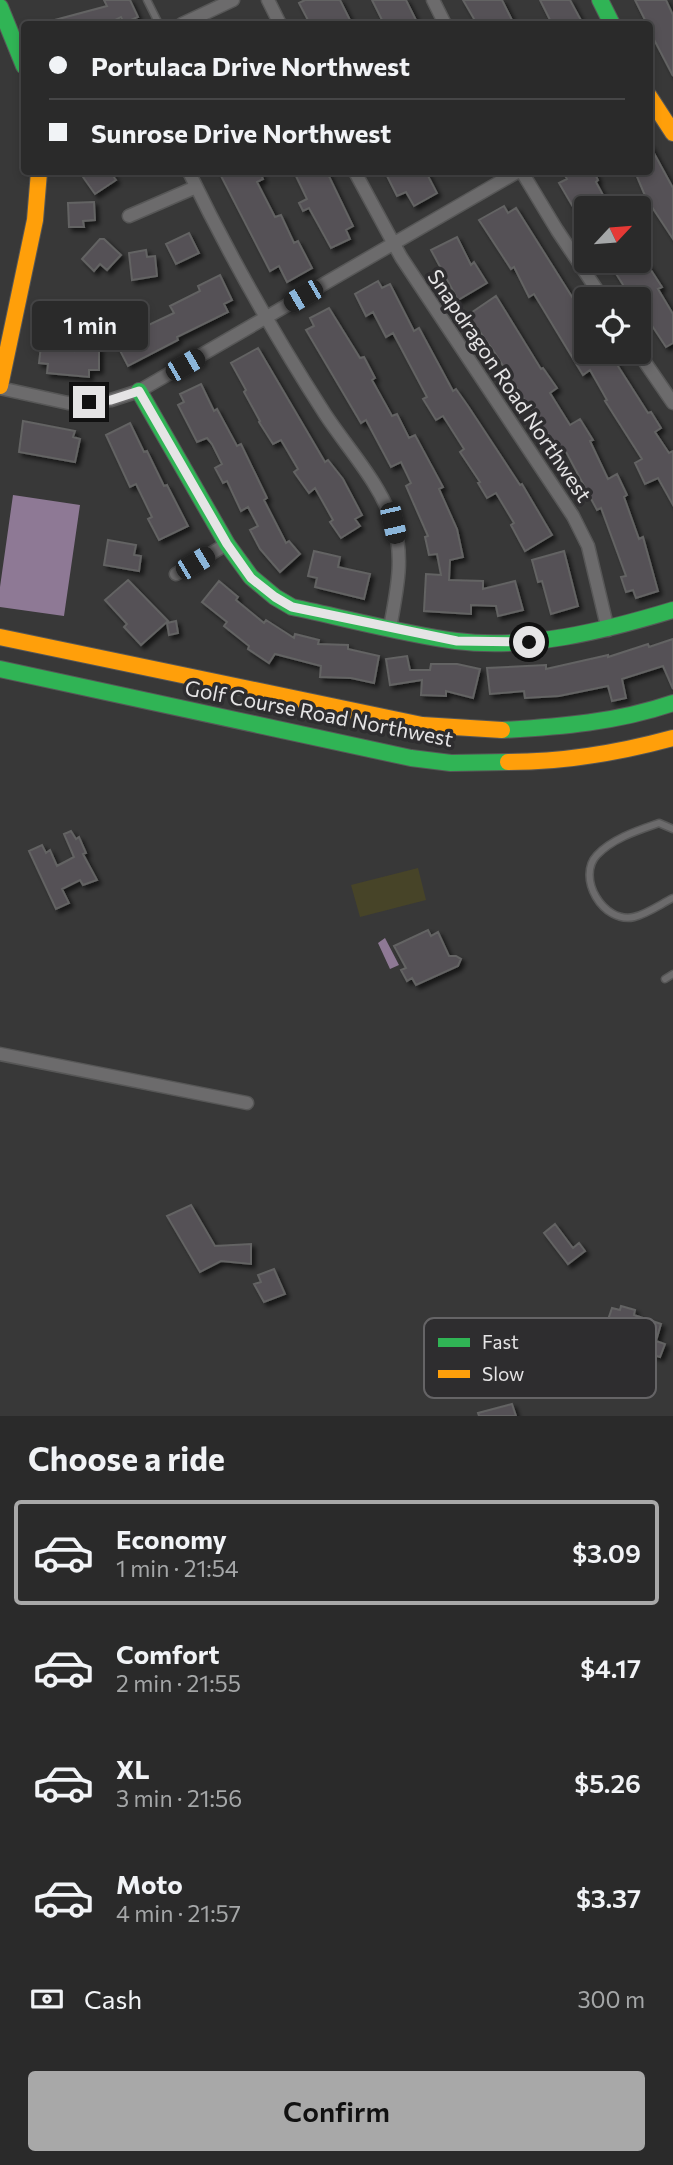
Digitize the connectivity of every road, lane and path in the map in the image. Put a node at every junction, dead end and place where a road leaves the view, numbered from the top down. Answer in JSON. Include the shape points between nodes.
{"nodes":[{"id":1,"x":147,"y":0,"type":"edge"},
{"id":2,"x":233,"y":0,"type":"edge"},
{"id":3,"x":268,"y":0,"type":"edge"},
{"id":4,"x":433,"y":0,"type":"edge"},
{"id":5,"x":600,"y":0,"type":"edge"},
{"id":6,"x":0,"y":7,"type":"edge"},
{"id":7,"x":158,"y":21,"type":"edge"},
{"id":8,"x":189,"y":21,"type":"edge"},
{"id":9,"x":278,"y":21,"type":"edge"},
{"id":10,"x":444,"y":21,"type":"edge"},
{"id":11,"x":610,"y":21,"type":"edge"},
{"id":12,"x":21,"y":59,"type":"edge"},
{"id":13,"x":653,"y":102,"type":"edge"},
{"id":14,"x":673,"y":133,"type":"edge"},
{"id":15,"x":39,"y":175,"type":"edge"},
{"id":16,"x":190,"y":175,"type":"edge"},
{"id":17,"x":357,"y":175,"type":"edge"},
{"id":18,"x":515,"y":175,"type":"edge"},
{"id":19,"x":522,"y":175,"type":"edge"},
{"id":20,"x":196,"y":187,"type":"junction"},
{"id":21,"x":128,"y":216,"type":"dead end"},
{"id":22,"x":393,"y":244,"type":"junction"},
{"id":23,"x":595,"y":287,"type":"edge"},
{"id":24,"x":266,"y":318,"type":"junction"},
{"id":25,"x":646,"y":364,"type":"edge"},
{"id":26,"x":0,"y":387,"type":"edge"},
{"id":27,"x":139,"y":391,"type":"junction"},
{"id":28,"x":673,"y":403,"type":"edge"},
{"id":29,"x":227,"y":544,"type":"junction"},
{"id":30,"x":176,"y":574,"type":"dead end"},
{"id":31,"x":673,"y":610,"type":"edge"},
{"id":32,"x":390,"y":628,"type":"junction"},
{"id":33,"x":608,"y":630,"type":"junction"},
{"id":34,"x":0,"y":637,"type":"edge"},
{"id":35,"x":0,"y":669,"type":"edge"},
{"id":36,"x":673,"y":704,"type":"edge"},
{"id":37,"x":673,"y":738,"type":"edge"},
{"id":38,"x":673,"y":829,"type":"edge"},
{"id":39,"x":673,"y":898,"type":"edge"},
{"id":40,"x":673,"y":974,"type":"edge"},
{"id":41,"x":666,"y":979,"type":"dead end"},
{"id":42,"x":0,"y":1054,"type":"edge"},
{"id":43,"x":247,"y":1103,"type":"dead end"}],
"edges":[{"from":1,"to":7,"type":"lane"},
{"from":2,"to":8,"type":"street"},
{"from":3,"to":9,"type":"street"},
{"from":4,"to":10,"type":"street"},
{"from":5,"to":11,"type":"main road"},
{"from":6,"to":12,"type":"main road"},
{"from":13,"to":14,"type":"main road"},
{"from":15,"to":26,"type":"main road","via":[[35,220]]},
{"from":16,"to":20,"type":"street"},
{"from":17,"to":22,"type":"street","name":"Snapdragon Road Northwest"},
{"from":18,"to":22,"type":"street"},
{"from":19,"to":23,"type":"street"},
{"from":20,"to":21,"type":"street"},
{"from":20,"to":24,"type":"street"},
{"from":22,"to":24,"type":"street"},
{"from":22,"to":33,"type":"street","name":"Snapdragon Road Northwest","via":[[573,516],[588,546]]},
{"from":24,"to":27,"type":"street"},
{"from":24,"to":32,"type":"street","via":[[383,499],[393,523],[400,568]]},
{"from":25,"to":28,"type":"street"},
{"from":26,"to":27,"type":"street","via":[[68,403],[111,400]]},
{"from":27,"to":29,"type":"main road"},
{"from":29,"to":30,"type":"street"},
{"from":29,"to":32,"type":"main road","via":[[251,578],[292,607]]},
{"from":31,"to":33,"type":"main road"},
{"from":32,"to":33,"type":"main road","via":[[457,641],[529,642]]},
{"from":34,"to":36,"type":"main road","name":"Golf Course Road Northwest","via":[[422,725],[499,730],[563,727]]},
{"from":35,"to":37,"type":"main road","name":"Golf Course Road Northwest","via":[[308,737],[451,763],[578,759]]},
{"from":38,"to":39,"type":"lane","via":[[659,823],[628,835],[596,855],[590,870],[592,891],[604,909],[620,917],[634,917]]},
{"from":40,"to":41,"type":"lane"},
{"from":42,"to":43,"type":"street"}]}
